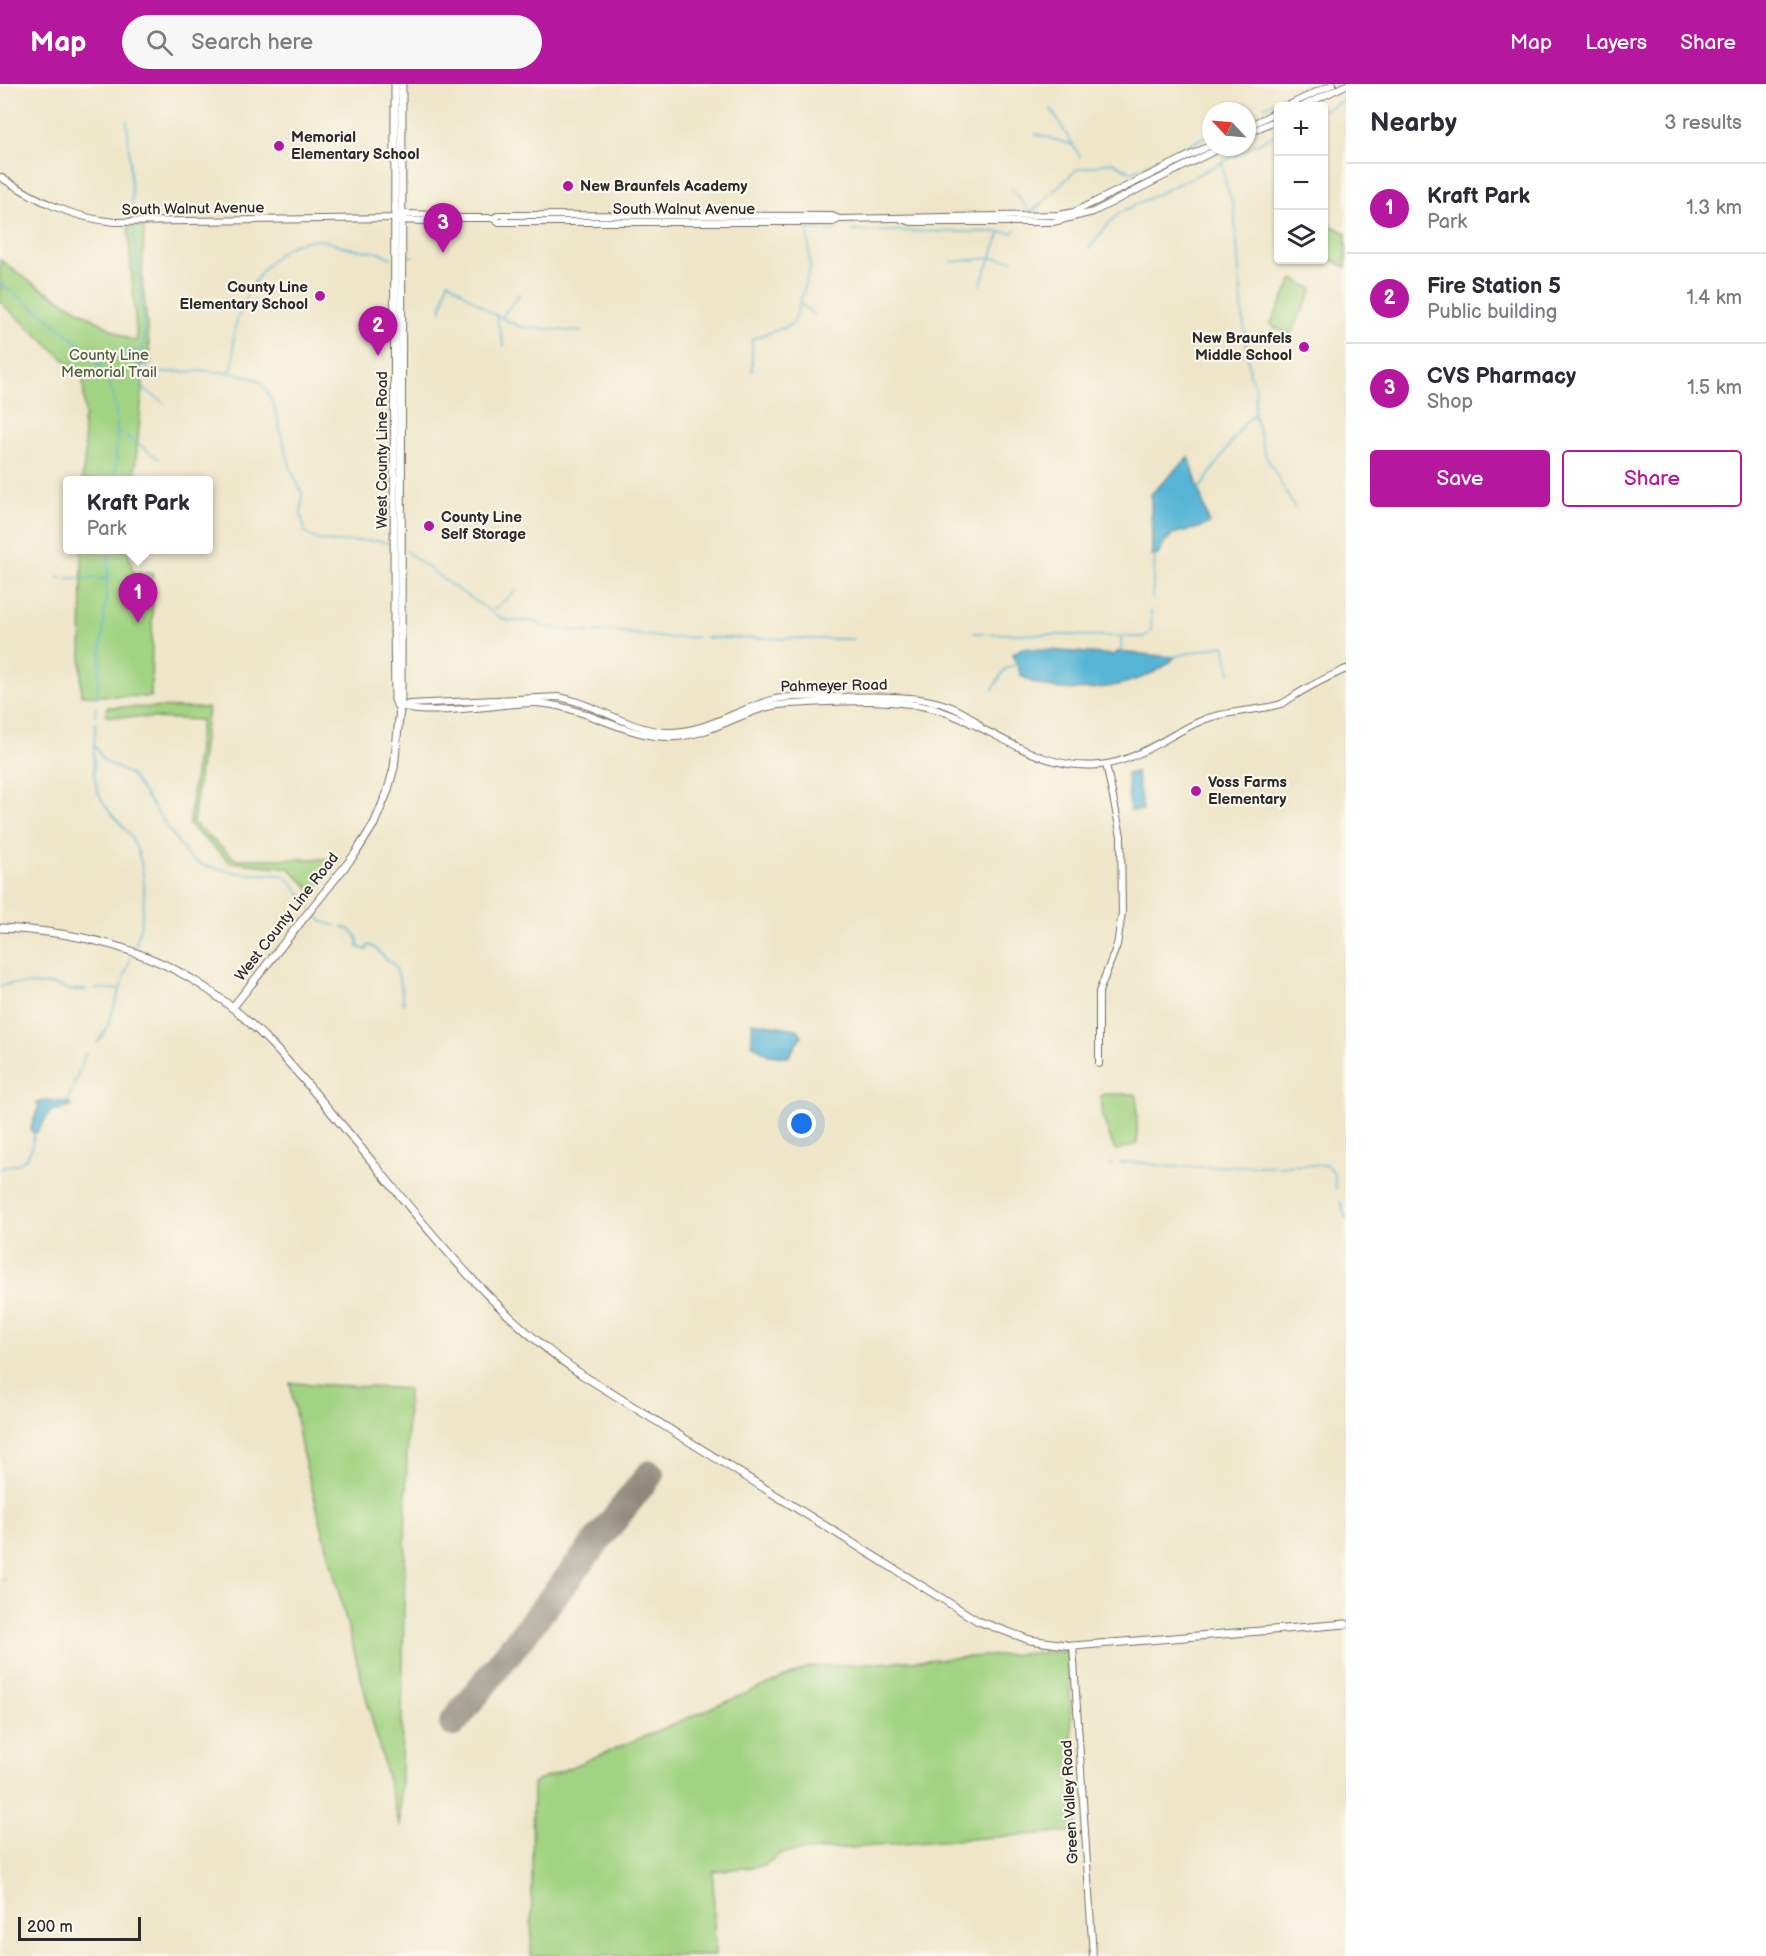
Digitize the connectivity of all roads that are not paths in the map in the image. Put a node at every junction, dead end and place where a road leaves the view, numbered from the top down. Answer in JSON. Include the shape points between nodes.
{"nodes":[{"id":1,"x":395,"y":84,"type":"edge"},
{"id":2,"x":402,"y":84,"type":"edge"},
{"id":3,"x":1333,"y":84,"type":"edge"},
{"id":4,"x":1346,"y":85,"type":"edge"},
{"id":5,"x":1295,"y":102,"type":"edge"},
{"id":6,"x":1311,"y":102,"type":"edge"},
{"id":7,"x":1274,"y":113,"type":"edge"},
{"id":8,"x":1274,"y":121,"type":"edge"},
{"id":9,"x":1256,"y":122,"type":"edge"},
{"id":10,"x":1256,"y":130,"type":"edge"},
{"id":11,"x":1202,"y":149,"type":"edge"},
{"id":12,"x":1204,"y":156,"type":"edge"},
{"id":13,"x":0,"y":177,"type":"edge"},
{"id":14,"x":898,"y":217,"type":"junction"},
{"id":15,"x":399,"y":218,"type":"junction"},
{"id":16,"x":1346,"y":669,"type":"edge"},
{"id":17,"x":402,"y":707,"type":"junction"},
{"id":18,"x":1106,"y":764,"type":"junction"},
{"id":19,"x":0,"y":928,"type":"edge"},
{"id":20,"x":232,"y":1007,"type":"junction"},
{"id":21,"x":1099,"y":1064,"type":"dead end"},
{"id":22,"x":1346,"y":1624,"type":"edge"},
{"id":23,"x":1073,"y":1646,"type":"junction"},
{"id":24,"x":1093,"y":1956,"type":"edge"}],
"edges":[{"from":1,"to":15,"type":"main road","name":"West County Line Road"},
{"from":2,"to":15,"type":"main road","name":"West County Line Road"},
{"from":3,"to":5,"type":"street"},
{"from":4,"to":6,"type":"street"},
{"from":7,"to":9,"type":"street"},
{"from":8,"to":10,"type":"street"},
{"from":11,"to":14,"type":"street","name":"South Walnut Avenue","via":[[1074,212]]},
{"from":12,"to":14,"type":"street","name":"South Walnut Avenue","via":[[1093,212],[1070,219],[911,222]]},
{"from":13,"to":15,"type":"street","name":"South Walnut Avenue","via":[[47,205],[102,220]]},
{"from":14,"to":15,"type":"street","name":"South Walnut Avenue","via":[[499,215],[454,218],[449,222]]},
{"from":15,"to":17,"type":"main road","name":"West County Line Road"},
{"from":16,"to":18,"type":"street","name":"Pahmeyer Road","via":[[1288,701],[1205,719]]},
{"from":17,"to":18,"type":"street","name":"Pahmeyer Road","via":[[559,697],[640,727],[676,732],[777,699],[894,697],[938,704],[974,719],[1049,761],[1066,765]]},
{"from":17,"to":20,"type":"main road","name":"West County Line Road","via":[[397,751],[383,805],[361,845]]},
{"from":18,"to":21,"type":"street","via":[[1121,836],[1122,913],[1119,938],[1099,992]]},
{"from":19,"to":20,"type":"main road","via":[[65,933],[128,950],[184,975]]},
{"from":20,"to":23,"type":"main road","via":[[278,1049],[490,1298],[547,1351],[962,1612],[1015,1636]]},
{"from":22,"to":23,"type":"main road"},
{"from":23,"to":24,"type":"street","name":"Green Valley Road"}]}
